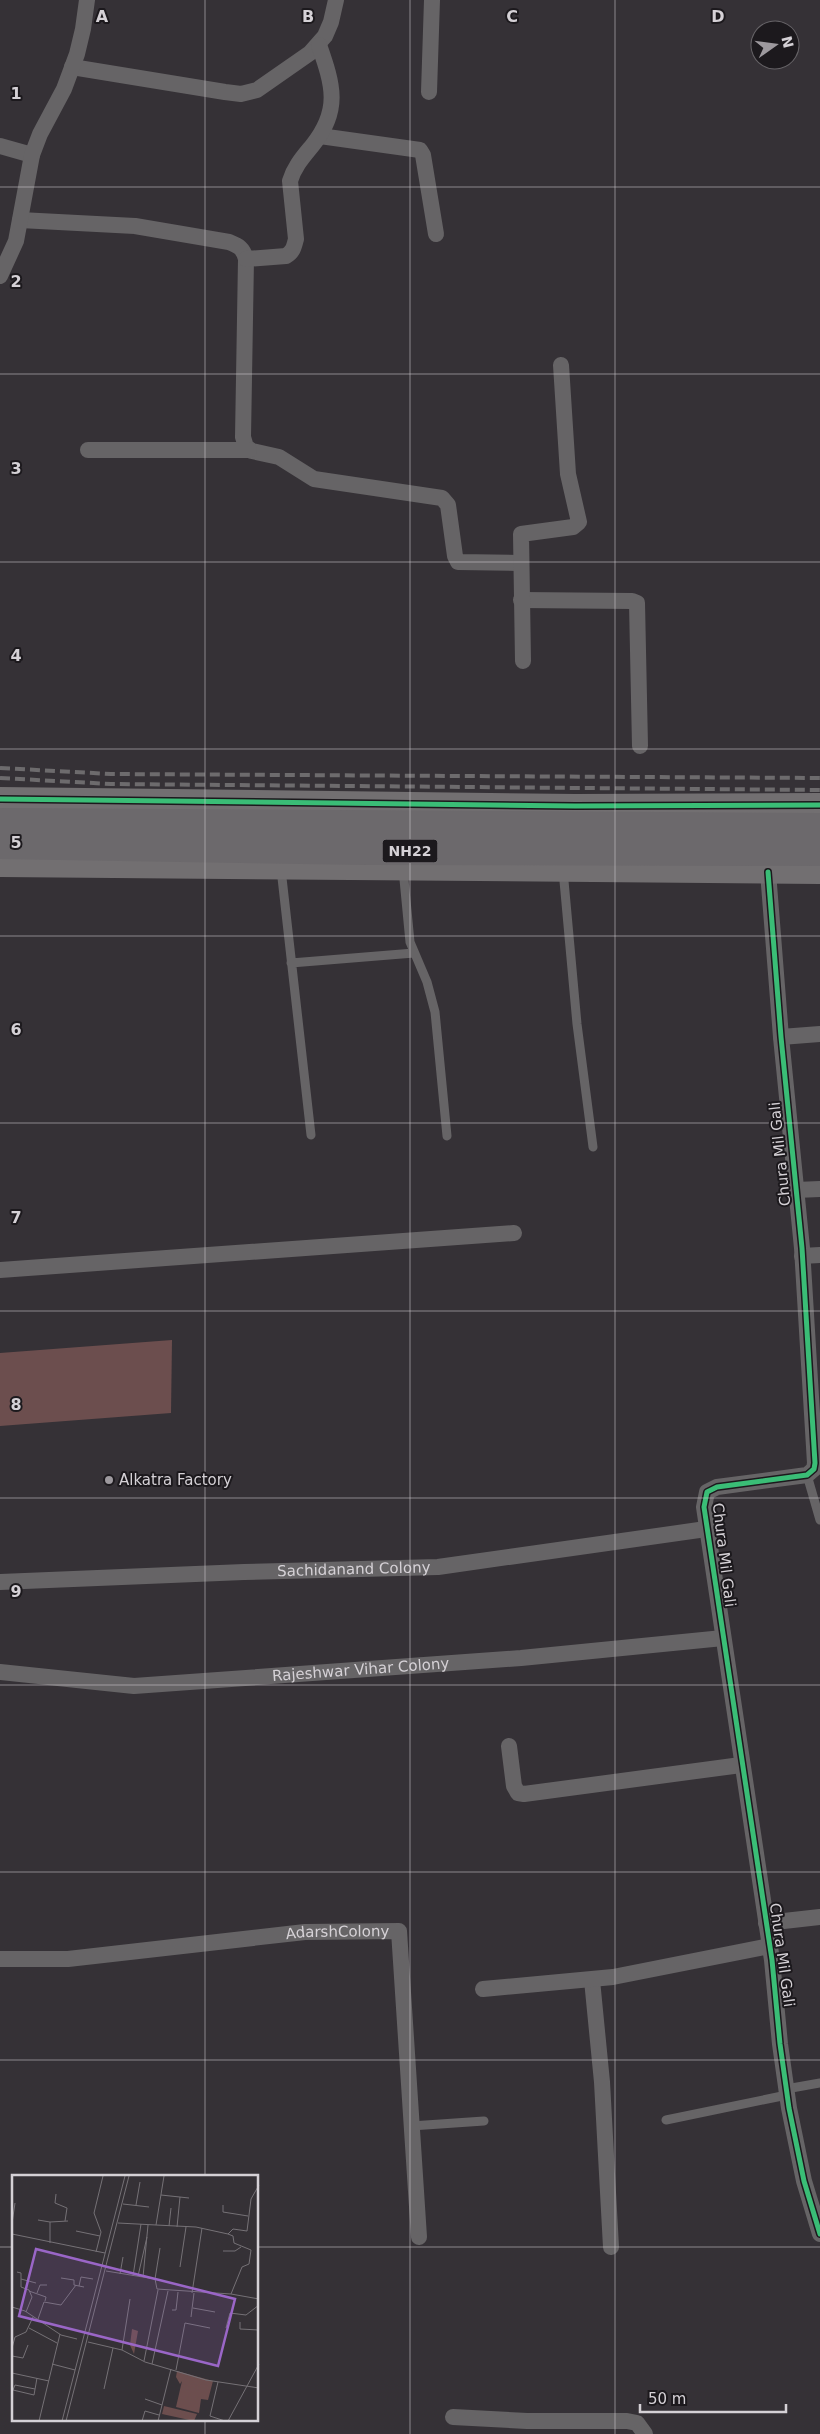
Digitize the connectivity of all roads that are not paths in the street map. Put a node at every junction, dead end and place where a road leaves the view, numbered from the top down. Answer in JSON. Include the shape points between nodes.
{"nodes":[{"id":1,"x":88,"y":0,"type":"edge"},
{"id":2,"x":336,"y":0,"type":"edge"},
{"id":3,"x":432,"y":0,"type":"edge"},
{"id":4,"x":319,"y":45,"type":"junction"},
{"id":5,"x":72,"y":67,"type":"junction"},
{"id":6,"x":429,"y":92,"type":"dead end"},
{"id":7,"x":320,"y":136,"type":"junction"},
{"id":8,"x":0,"y":146,"type":"edge"},
{"id":9,"x":32,"y":155,"type":"junction"},
{"id":10,"x":20,"y":220,"type":"junction"},
{"id":11,"x":436,"y":234,"type":"dead end"},
{"id":12,"x":246,"y":259,"type":"junction"},
{"id":13,"x":0,"y":276,"type":"edge"},
{"id":14,"x":561,"y":365,"type":"dead end"},
{"id":15,"x":88,"y":450,"type":"dead end"},
{"id":16,"x":249,"y":450,"type":"junction"},
{"id":17,"x":520,"y":562,"type":"junction"},
{"id":18,"x":521,"y":600,"type":"junction"},
{"id":19,"x":523,"y":661,"type":"dead end"},
{"id":20,"x":640,"y":746,"type":"dead end"},
{"id":21,"x":0,"y":799,"type":"edge"},
{"id":22,"x":707,"y":805,"type":"junction"},
{"id":23,"x":820,"y":805,"type":"edge"},
{"id":24,"x":0,"y":822,"type":"edge"},
{"id":25,"x":820,"y":827,"type":"edge"},
{"id":26,"x":0,"y":845,"type":"edge"},
{"id":27,"x":820,"y":852,"type":"edge"},
{"id":28,"x":0,"y":865,"type":"edge"},
{"id":29,"x":281,"y":868,"type":"junction"},
{"id":30,"x":403,"y":869,"type":"junction"},
{"id":31,"x":563,"y":870,"type":"junction"},
{"id":32,"x":704,"y":871,"type":"junction"},
{"id":33,"x":768,"y":872,"type":"junction"},
{"id":34,"x":820,"y":872,"type":"edge"},
{"id":35,"x":414,"y":953,"type":"junction"},
{"id":36,"x":291,"y":963,"type":"junction"},
{"id":37,"x":820,"y":1034,"type":"edge"},
{"id":38,"x":780,"y":1037,"type":"junction"},
{"id":39,"x":312,"y":1135,"type":"dead end"},
{"id":40,"x":448,"y":1136,"type":"dead end"},
{"id":41,"x":593,"y":1147,"type":"dead end"},
{"id":42,"x":820,"y":1189,"type":"edge"},
{"id":43,"x":796,"y":1190,"type":"junction"},
{"id":44,"x":514,"y":1233,"type":"dead end"},
{"id":45,"x":820,"y":1255,"type":"edge"},
{"id":46,"x":802,"y":1256,"type":"junction"},
{"id":47,"x":0,"y":1270,"type":"edge"},
{"id":48,"x":813,"y":1314,"type":"edge"},
{"id":49,"x":817,"y":1455,"type":"edge"},
{"id":50,"x":807,"y":1475,"type":"junction"},
{"id":51,"x":820,"y":1520,"type":"edge"},
{"id":52,"x":706,"y":1529,"type":"junction"},
{"id":53,"x":0,"y":1582,"type":"edge"},
{"id":54,"x":723,"y":1638,"type":"junction"},
{"id":55,"x":0,"y":1672,"type":"edge"},
{"id":56,"x":509,"y":1746,"type":"dead end"},
{"id":57,"x":741,"y":1765,"type":"junction"},
{"id":58,"x":820,"y":1917,"type":"edge"},
{"id":59,"x":766,"y":1922,"type":"junction"},
{"id":60,"x":770,"y":1946,"type":"junction"},
{"id":61,"x":0,"y":1959,"type":"edge"},
{"id":62,"x":592,"y":1980,"type":"junction"},
{"id":63,"x":483,"y":1989,"type":"dead end"},
{"id":64,"x":820,"y":2083,"type":"edge"},
{"id":65,"x":787,"y":2092,"type":"junction"},
{"id":66,"x":484,"y":2120,"type":"dead end"},
{"id":67,"x":666,"y":2120,"type":"dead end"},
{"id":68,"x":411,"y":2126,"type":"junction"},
{"id":69,"x":820,"y":2234,"type":"edge"},
{"id":70,"x":419,"y":2237,"type":"dead end"},
{"id":71,"x":611,"y":2247,"type":"dead end"},
{"id":72,"x":453,"y":2417,"type":"dead end"},
{"id":73,"x":645,"y":2434,"type":"edge"}],
"edges":[{"from":1,"to":5,"type":"street","via":[[84,29]]},
{"from":2,"to":4,"type":"street","via":[[331,22]]},
{"from":3,"to":6,"type":"street"},
{"from":4,"to":5,"type":"street","via":[[265,86],[241,94]]},
{"from":4,"to":7,"type":"street","via":[[332,102],[331,115]]},
{"from":5,"to":9,"type":"street"},
{"from":7,"to":11,"type":"street","via":[[420,150]]},
{"from":7,"to":12,"type":"street","via":[[292,172],[290,181],[296,239],[291,253],[278,258]]},
{"from":8,"to":9,"type":"street"},
{"from":9,"to":10,"type":"street"},
{"from":10,"to":12,"type":"street","via":[[135,226],[229,242],[244,250]]},
{"from":10,"to":13,"type":"street","via":[[16,241]]},
{"from":12,"to":16,"type":"street","via":[[243,437]]},
{"from":14,"to":17,"type":"street","via":[[567,468],[579,522],[573,527],[522,533]]},
{"from":15,"to":16,"type":"street"},
{"from":16,"to":17,"type":"street","via":[[279,458],[314,479],[442,498],[448,505],[458,562]]},
{"from":17,"to":18,"type":"street"},
{"from":18,"to":19,"type":"street"},
{"from":18,"to":20,"type":"street","via":[[636,603]]},
{"from":21,"to":22,"type":"street"},
{"from":22,"to":23,"type":"street"},
{"from":22,"to":32,"type":"street"},
{"from":24,"to":25,"type":"highway","number":"NH22","bridge":true},
{"from":26,"to":27,"type":"highway","number":"NH22","bridge":true,"via":[[366,851]]},
{"from":28,"to":29,"type":"street"},
{"from":29,"to":30,"type":"street"},
{"from":29,"to":36,"type":"lane"},
{"from":30,"to":31,"type":"street"},
{"from":30,"to":35,"type":"lane"},
{"from":31,"to":32,"type":"street"},
{"from":31,"to":41,"type":"lane","via":[[577,1024]]},
{"from":32,"to":33,"type":"street"},
{"from":33,"to":34,"type":"street"},
{"from":33,"to":38,"type":"street","name":"Chura Mil Gali"},
{"from":35,"to":36,"type":"lane"},
{"from":35,"to":40,"type":"lane","via":[[432,998]]},
{"from":36,"to":39,"type":"lane"},
{"from":37,"to":38,"type":"street"},
{"from":38,"to":43,"type":"street","name":"Chura Mil Gali"},
{"from":42,"to":43,"type":"street"},
{"from":43,"to":46,"type":"street","name":"Chura Mil Gali"},
{"from":44,"to":47,"type":"street"},
{"from":45,"to":46,"type":"street"},
{"from":46,"to":48,"type":"street","name":"Chura Mil Gali"},
{"from":48,"to":49,"type":"street","name":"Chura Mil Gali"},
{"from":49,"to":50,"type":"street","name":"Chura Mil Gali","via":[[814,1469]]},
{"from":50,"to":51,"type":"lane"},
{"from":50,"to":52,"type":"street","name":"Chura Mil Gali","via":[[711,1489],[704,1498]]},
{"from":52,"to":53,"type":"street","name":"Sachidanand Colony","via":[[438,1567]]},
{"from":52,"to":54,"type":"street","name":"Chura Mil Gali"},
{"from":54,"to":55,"type":"street","name":"Rajeshwar Vihar Colony","via":[[522,1658],[134,1686]]},
{"from":54,"to":57,"type":"street","name":"Chura Mil Gali"},
{"from":56,"to":57,"type":"street","via":[[514,1786],[524,1794]]},
{"from":57,"to":59,"type":"street","name":"Chura Mil Gali"},
{"from":58,"to":59,"type":"street"},
{"from":59,"to":60,"type":"street","name":"Chura Mil Gali"},
{"from":60,"to":62,"type":"street"},
{"from":60,"to":65,"type":"street","name":"Chura Mil Gali"},
{"from":61,"to":68,"type":"street","name":"AdarshColony","via":[[68,1958],[305,1932],[399,1931]]},
{"from":62,"to":63,"type":"street"},
{"from":62,"to":71,"type":"street","via":[[602,2082]]},
{"from":64,"to":65,"type":"lane"},
{"from":65,"to":67,"type":"lane"},
{"from":65,"to":69,"type":"street","name":"Chura Mil Gali","via":[[804,2181]]},
{"from":66,"to":68,"type":"lane"},
{"from":68,"to":70,"type":"street","name":"AdarshColony"},
{"from":72,"to":73,"type":"street","via":[[627,2421],[637,2423]]}]}
